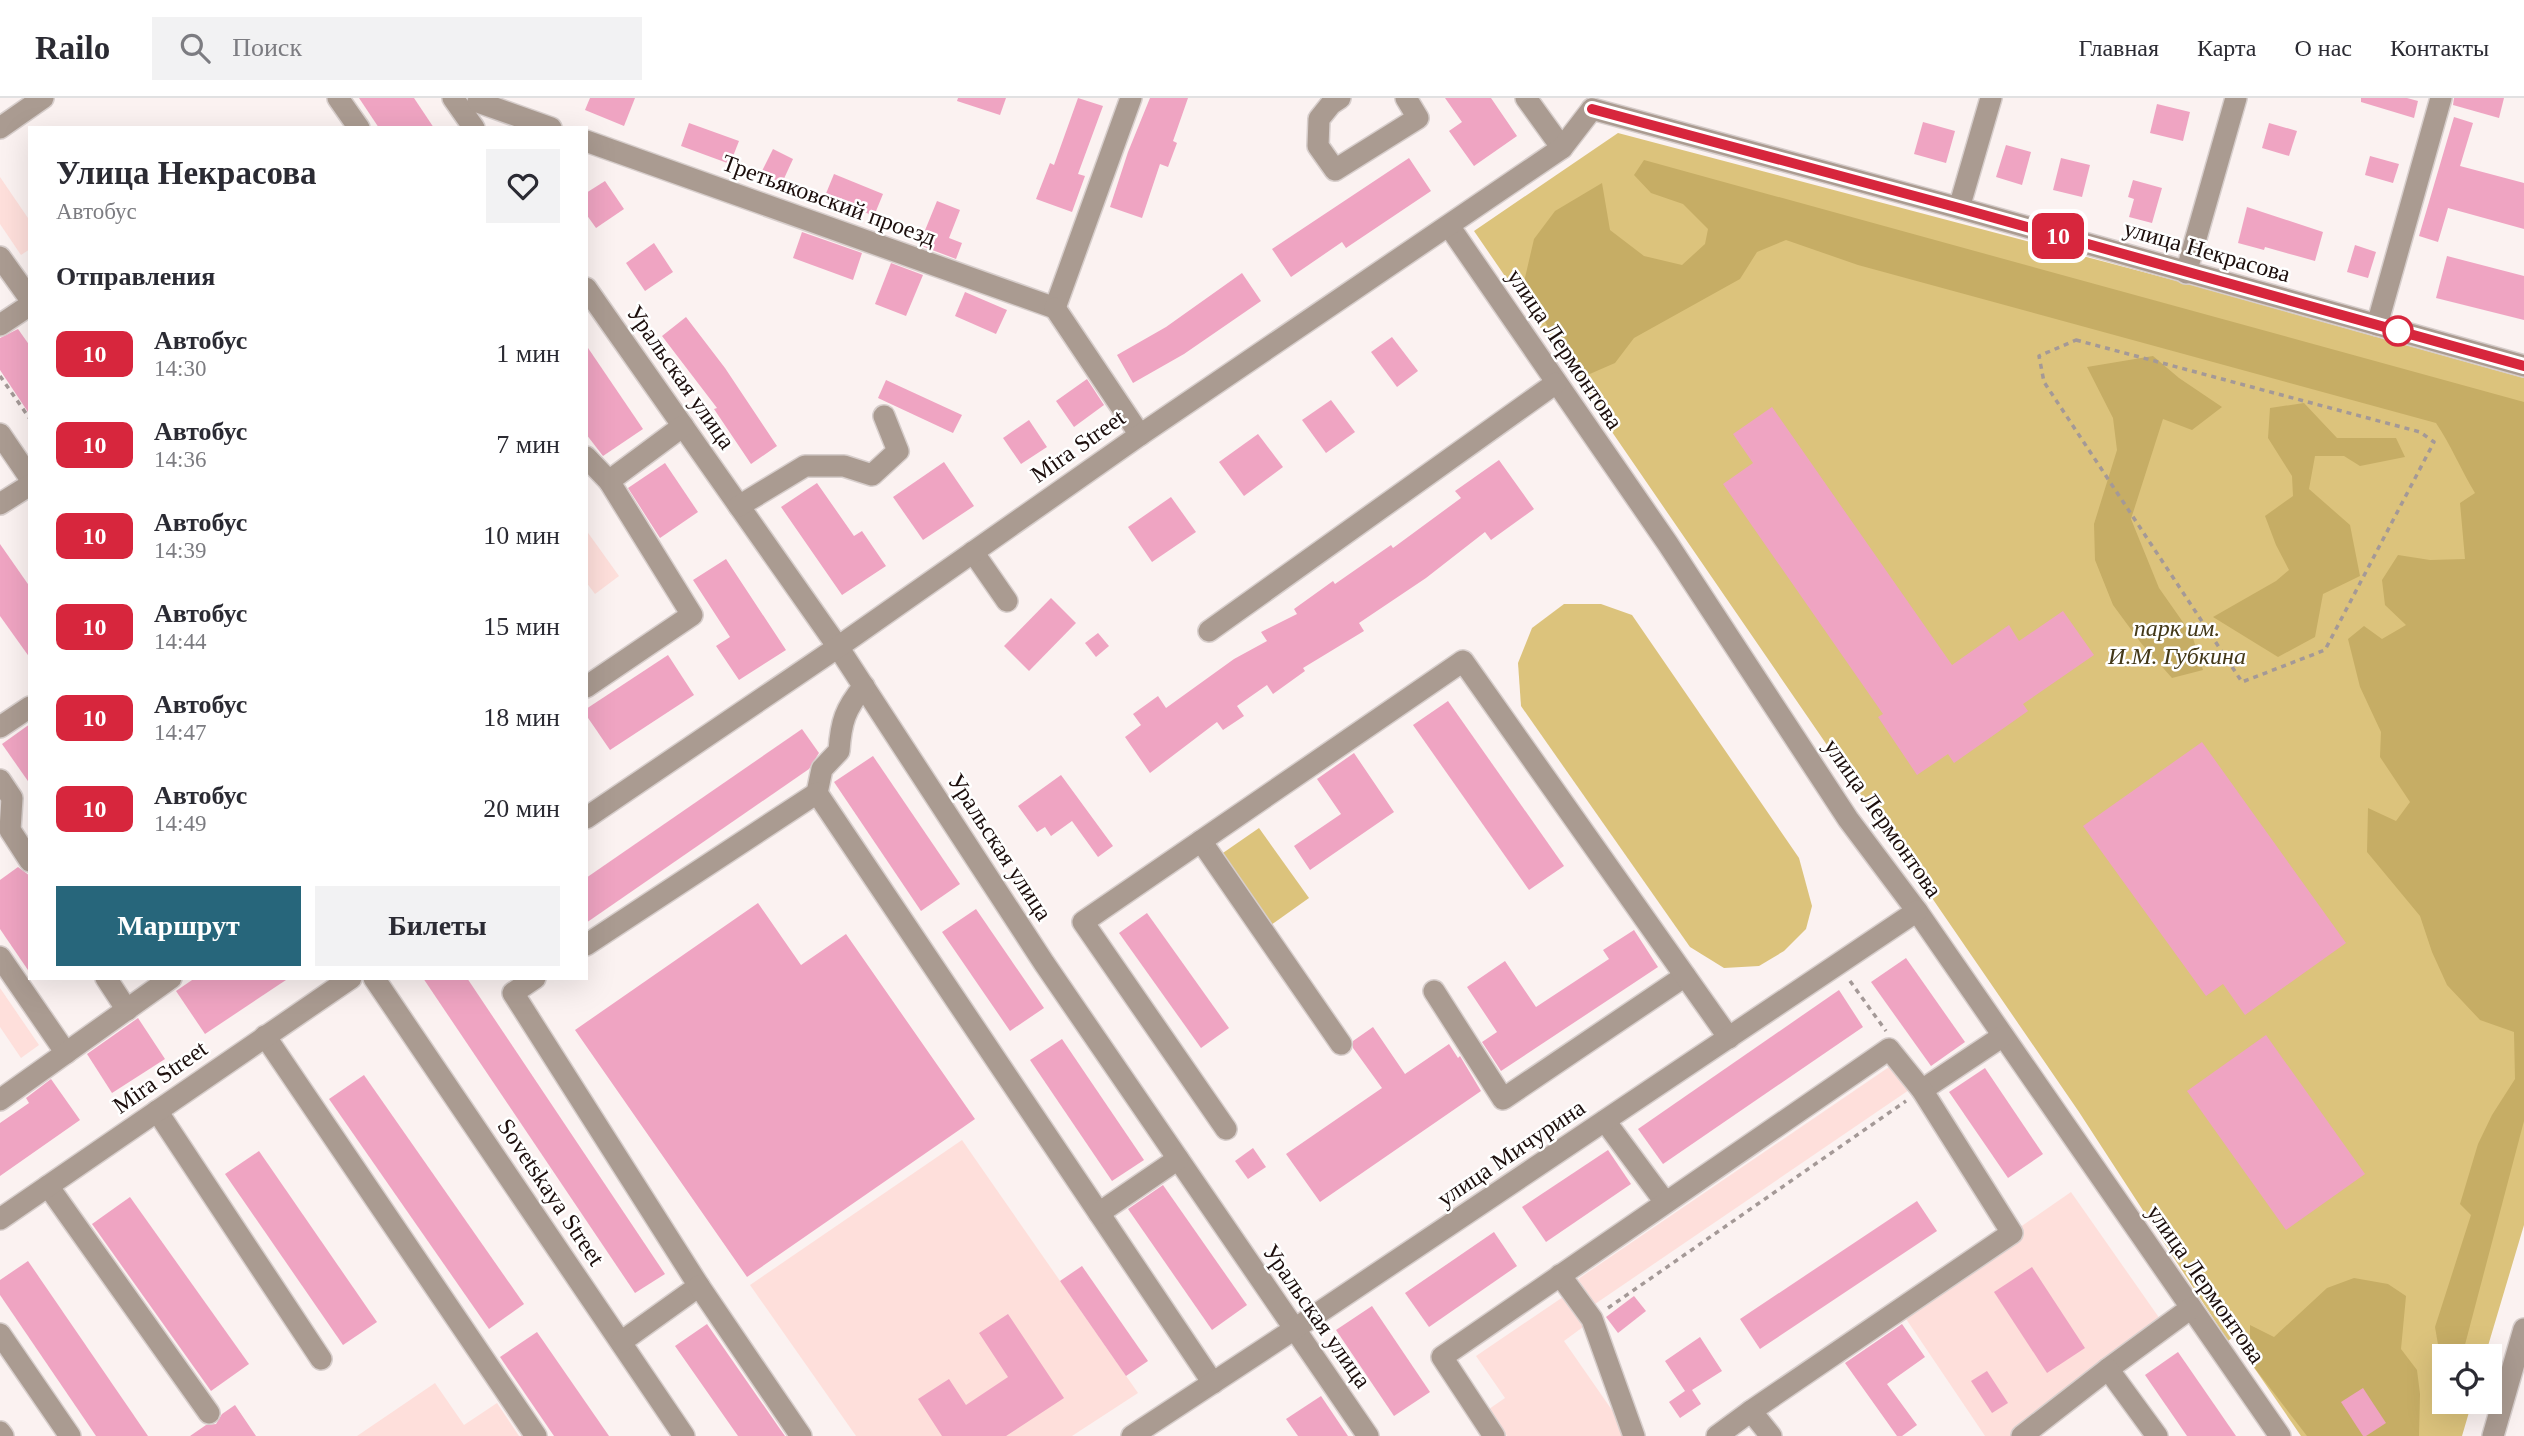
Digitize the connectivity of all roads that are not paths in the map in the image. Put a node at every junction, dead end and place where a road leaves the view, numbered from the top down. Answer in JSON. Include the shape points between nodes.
{"nodes":[{"id":1,"x":338,"y":98,"type":"edge"},
{"id":2,"x":1131,"y":98,"type":"edge"},
{"id":3,"x":1340,"y":98,"type":"edge"},
{"id":4,"x":1406,"y":98,"type":"edge"},
{"id":5,"x":1526,"y":98,"type":"edge"},
{"id":6,"x":1991,"y":98,"type":"edge"},
{"id":7,"x":2236,"y":98,"type":"edge"},
{"id":8,"x":2441,"y":98,"type":"edge"},
{"id":9,"x":41,"y":99,"type":"edge"},
{"id":10,"x":1588,"y":104,"type":"edge"},
{"id":11,"x":469,"y":108,"type":"edge"},
{"id":12,"x":358,"y":126,"type":"edge"},
{"id":13,"x":543,"y":126,"type":"edge"},
{"id":14,"x":0,"y":128,"type":"edge"},
{"id":15,"x":588,"y":142,"type":"edge"},
{"id":16,"x":1562,"y":148,"type":"junction"},
{"id":17,"x":1959,"y":208,"type":"junction"},
{"id":18,"x":1449,"y":226,"type":"junction"},
{"id":19,"x":0,"y":257,"type":"edge"},
{"id":20,"x":2186,"y":273,"type":"junction"},
{"id":21,"x":588,"y":291,"type":"edge"},
{"id":22,"x":28,"y":299,"type":"edge"},
{"id":23,"x":28,"y":304,"type":"edge"},
{"id":24,"x":1055,"y":308,"type":"junction"},
{"id":25,"x":0,"y":325,"type":"edge"},
{"id":26,"x":2377,"y":325,"type":"junction"},
{"id":27,"x":2524,"y":366,"type":"edge"},
{"id":28,"x":1556,"y":383,"type":"junction"},
{"id":29,"x":884,"y":416,"type":"dead end"},
{"id":30,"x":683,"y":426,"type":"junction"},
{"id":31,"x":0,"y":434,"type":"edge"},
{"id":32,"x":1140,"y":435,"type":"junction"},
{"id":33,"x":588,"y":459,"type":"edge"},
{"id":34,"x":28,"y":475,"type":"edge"},
{"id":35,"x":609,"y":481,"type":"junction"},
{"id":36,"x":28,"y":486,"type":"edge"},
{"id":37,"x":0,"y":504,"type":"edge"},
{"id":38,"x":739,"y":506,"type":"junction"},
{"id":39,"x":972,"y":552,"type":"junction"},
{"id":40,"x":1007,"y":601,"type":"dead end"},
{"id":41,"x":1209,"y":631,"type":"dead end"},
{"id":42,"x":838,"y":647,"type":"junction"},
{"id":43,"x":588,"y":686,"type":"edge"},
{"id":44,"x":864,"y":686,"type":"junction"},
{"id":45,"x":28,"y":708,"type":"edge"},
{"id":46,"x":0,"y":727,"type":"edge"},
{"id":47,"x":817,"y":793,"type":"junction"},
{"id":48,"x":14,"y":794,"type":"edge"},
{"id":49,"x":588,"y":817,"type":"edge"},
{"id":50,"x":1200,"y":841,"type":"junction"},
{"id":51,"x":28,"y":857,"type":"edge"},
{"id":52,"x":1917,"y":911,"type":"junction"},
{"id":53,"x":588,"y":944,"type":"edge"},
{"id":54,"x":0,"y":957,"type":"edge"},
{"id":55,"x":1685,"y":976,"type":"junction"},
{"id":56,"x":107,"y":980,"type":"edge"},
{"id":57,"x":168,"y":980,"type":"edge"},
{"id":58,"x":348,"y":980,"type":"edge"},
{"id":59,"x":374,"y":980,"type":"edge"},
{"id":60,"x":528,"y":980,"type":"edge"},
{"id":61,"x":510,"y":985,"type":"edge"},
{"id":62,"x":1434,"y":991,"type":"dead end"},
{"id":63,"x":127,"y":1010,"type":"junction"},
{"id":64,"x":265,"y":1036,"type":"junction"},
{"id":65,"x":2003,"y":1036,"type":"junction"},
{"id":66,"x":1729,"y":1038,"type":"junction"},
{"id":67,"x":1341,"y":1044,"type":"dead end"},
{"id":68,"x":65,"y":1053,"type":"junction"},
{"id":69,"x":1922,"y":1090,"type":"junction"},
{"id":70,"x":0,"y":1100,"type":"edge"},
{"id":71,"x":157,"y":1111,"type":"junction"},
{"id":72,"x":1605,"y":1121,"type":"junction"},
{"id":73,"x":1226,"y":1129,"type":"dead end"},
{"id":74,"x":1178,"y":1159,"type":"junction"},
{"id":75,"x":48,"y":1186,"type":"junction"},
{"id":76,"x":1665,"y":1202,"type":"junction"},
{"id":77,"x":1099,"y":1213,"type":"junction"},
{"id":78,"x":0,"y":1219,"type":"edge"},
{"id":79,"x":1560,"y":1276,"type":"junction"},
{"id":80,"x":699,"y":1286,"type":"junction"},
{"id":81,"x":2191,"y":1308,"type":"junction"},
{"id":82,"x":2524,"y":1329,"type":"edge"},
{"id":83,"x":1293,"y":1330,"type":"junction"},
{"id":84,"x":0,"y":1334,"type":"edge"},
{"id":85,"x":621,"y":1342,"type":"junction"},
{"id":86,"x":321,"y":1359,"type":"dead end"},
{"id":87,"x":2108,"y":1369,"type":"junction"},
{"id":88,"x":1213,"y":1382,"type":"junction"},
{"id":89,"x":1751,"y":1411,"type":"junction"},
{"id":90,"x":209,"y":1413,"type":"dead end"},
{"id":91,"x":70,"y":1436,"type":"edge"},
{"id":92,"x":536,"y":1436,"type":"edge"},
{"id":93,"x":684,"y":1436,"type":"edge"},
{"id":94,"x":801,"y":1436,"type":"edge"},
{"id":95,"x":1132,"y":1436,"type":"edge"},
{"id":96,"x":1368,"y":1436,"type":"edge"},
{"id":97,"x":1494,"y":1436,"type":"edge"},
{"id":98,"x":1634,"y":1436,"type":"edge"},
{"id":99,"x":1717,"y":1436,"type":"edge"},
{"id":100,"x":1771,"y":1436,"type":"edge"},
{"id":101,"x":2022,"y":1436,"type":"edge"},
{"id":102,"x":2157,"y":1436,"type":"edge"},
{"id":103,"x":2280,"y":1436,"type":"edge"},
{"id":104,"x":2493,"y":1436,"type":"edge"}],
"edges":[{"from":1,"to":12,"type":"street"},
{"from":2,"to":24,"type":"street"},
{"from":3,"to":4,"type":"street","via":[[1319,119],[1318,146],[1335,170],[1418,118]]},
{"from":5,"to":16,"type":"street"},
{"from":6,"to":17,"type":"street"},
{"from":7,"to":20,"type":"street"},
{"from":8,"to":26,"type":"street"},
{"from":9,"to":14,"type":"street"},
{"from":10,"to":16,"type":"street","name":"Mira Street"},
{"from":10,"to":17,"type":"street","name":"улица Некрасова"},
{"from":11,"to":13,"type":"street"},
{"from":15,"to":24,"type":"street","name":"Третьяковский проезд"},
{"from":16,"to":18,"type":"street","name":"Mira Street"},
{"from":17,"to":20,"type":"street","name":"улица Некрасова"},
{"from":18,"to":28,"type":"street","name":"улица Лермонтова"},
{"from":18,"to":32,"type":"street","name":"Mira Street"},
{"from":19,"to":22,"type":"street"},
{"from":20,"to":26,"type":"street","name":"улица Некрасова"},
{"from":21,"to":30,"type":"street","name":"Уральская улица"},
{"from":23,"to":25,"type":"street"},
{"from":24,"to":32,"type":"street"},
{"from":26,"to":27,"type":"street","name":"улица Некрасова"},
{"from":28,"to":41,"type":"street"},
{"from":28,"to":52,"type":"street","name":"улица Лермонтова","via":[[1848,819]]},
{"from":29,"to":38,"type":"street","via":[[898,451],[872,475],[844,466],[805,466]]},
{"from":30,"to":35,"type":"street"},
{"from":30,"to":38,"type":"street","name":"Уральская улица"},
{"from":31,"to":34,"type":"street"},
{"from":32,"to":39,"type":"street","name":"Mira Street"},
{"from":33,"to":35,"type":"street"},
{"from":35,"to":43,"type":"street","via":[[692,615]]},
{"from":36,"to":37,"type":"street"},
{"from":38,"to":42,"type":"street","name":"Уральская улица"},
{"from":39,"to":40,"type":"street"},
{"from":39,"to":42,"type":"street","name":"Mira Street"},
{"from":42,"to":44,"type":"street","name":"Уральская улица"},
{"from":42,"to":49,"type":"street","name":"Mira Street"},
{"from":44,"to":47,"type":"street","via":[[841,723],[839,751],[822,769]]},
{"from":44,"to":74,"type":"street","name":"Уральская улица"},
{"from":45,"to":46,"type":"street"},
{"from":47,"to":53,"type":"street"},
{"from":47,"to":77,"type":"street"},
{"from":48,"to":51,"type":"street","via":[[10,830]]},
{"from":50,"to":55,"type":"street","via":[[1463,661]]},
{"from":50,"to":67,"type":"street"},
{"from":50,"to":73,"type":"street","via":[[1083,922]]},
{"from":52,"to":65,"type":"street","name":"улица Лермонтова"},
{"from":52,"to":66,"type":"street","name":"улица Мичурина"},
{"from":54,"to":68,"type":"street"},
{"from":55,"to":62,"type":"street","via":[[1503,1099]]},
{"from":55,"to":66,"type":"street"},
{"from":56,"to":63,"type":"street"},
{"from":57,"to":63,"type":"street"},
{"from":58,"to":64,"type":"street","name":"Mira Street"},
{"from":59,"to":85,"type":"street","name":"Sovetskaya Street"},
{"from":60,"to":61,"type":"street"},
{"from":61,"to":80,"type":"street"},
{"from":63,"to":68,"type":"street"},
{"from":64,"to":71,"type":"street","name":"Mira Street"},
{"from":64,"to":92,"type":"street"},
{"from":65,"to":69,"type":"street"},
{"from":65,"to":81,"type":"street","name":"улица Лермонтова"},
{"from":66,"to":72,"type":"street","name":"улица Мичурина"},
{"from":68,"to":70,"type":"street"},
{"from":69,"to":76,"type":"street","via":[[1889,1049]]},
{"from":69,"to":89,"type":"street","via":[[2012,1233]]},
{"from":71,"to":75,"type":"street","name":"Mira Street"},
{"from":71,"to":86,"type":"street"},
{"from":72,"to":76,"type":"street"},
{"from":72,"to":83,"type":"street","name":"улица Мичурина"},
{"from":74,"to":77,"type":"street"},
{"from":74,"to":83,"type":"street","name":"Уральская улица"},
{"from":75,"to":78,"type":"street","name":"Mira Street"},
{"from":75,"to":90,"type":"street"},
{"from":76,"to":79,"type":"street"},
{"from":77,"to":88,"type":"street"},
{"from":79,"to":97,"type":"street","via":[[1442,1357]]},
{"from":79,"to":98,"type":"street","via":[[1592,1319]]},
{"from":80,"to":85,"type":"street"},
{"from":80,"to":94,"type":"street"},
{"from":81,"to":87,"type":"street"},
{"from":81,"to":103,"type":"street","name":"улица Лермонтова"},
{"from":82,"to":104,"type":"street"},
{"from":83,"to":88,"type":"street","name":"улица Мичурина"},
{"from":83,"to":96,"type":"street","name":"Уральская улица"},
{"from":84,"to":91,"type":"street"},
{"from":85,"to":93,"type":"street","name":"Sovetskaya Street"},
{"from":87,"to":101,"type":"street"},
{"from":87,"to":102,"type":"street"},
{"from":88,"to":95,"type":"street","name":"улица Мичурина"},
{"from":89,"to":99,"type":"street"},
{"from":89,"to":100,"type":"street"}]}
